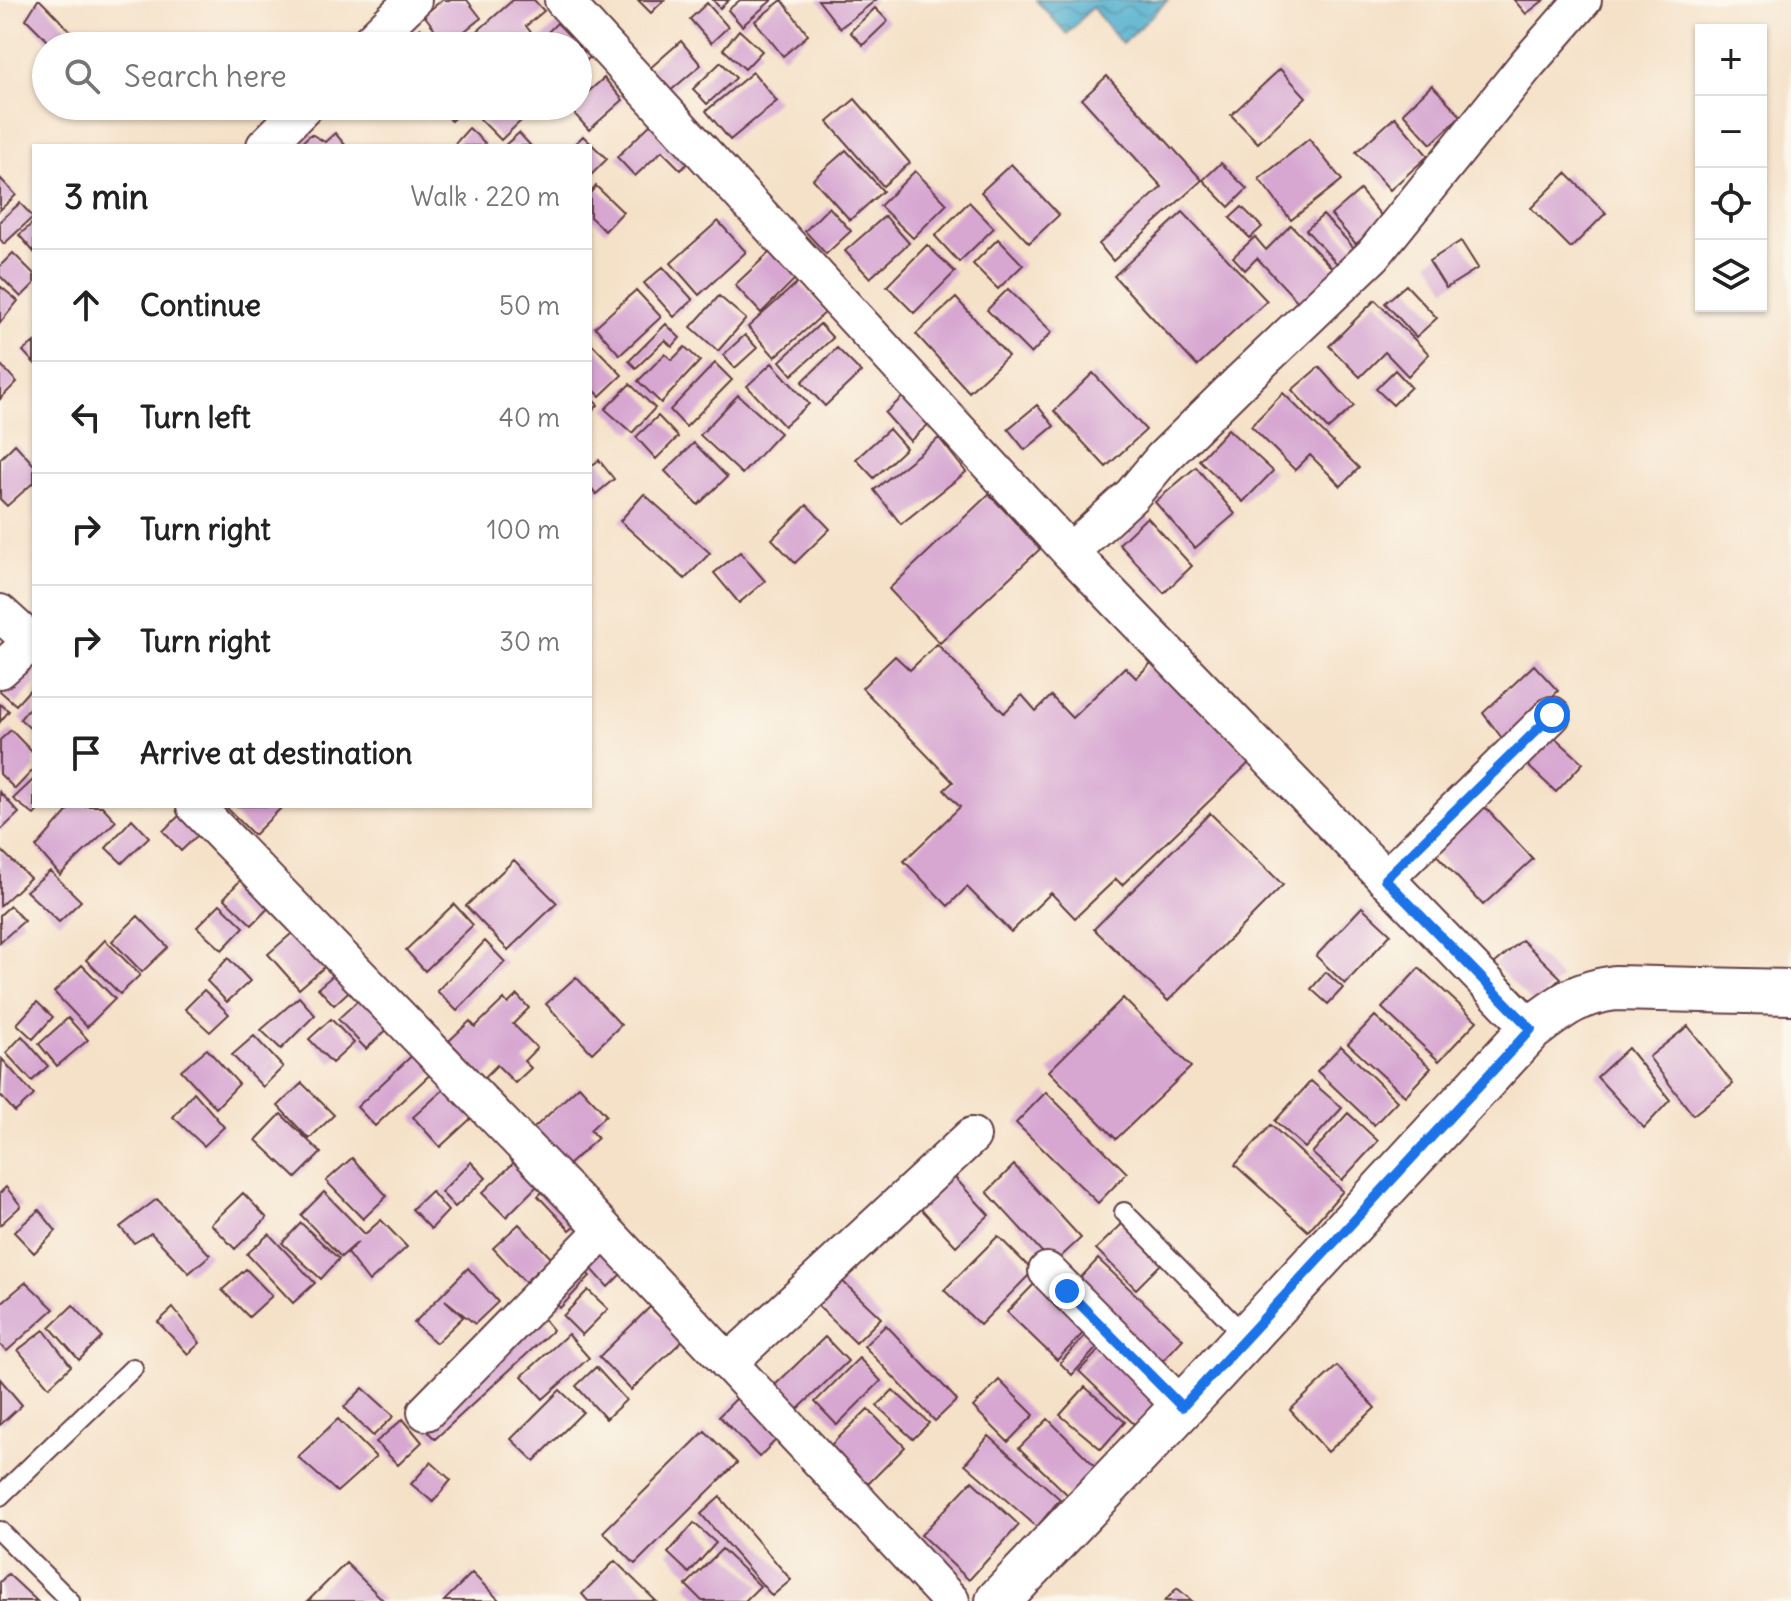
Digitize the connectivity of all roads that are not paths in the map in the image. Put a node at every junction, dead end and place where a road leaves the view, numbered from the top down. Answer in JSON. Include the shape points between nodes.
{"nodes":[{"id":1,"x":413,"y":0,"type":"edge"},
{"id":2,"x":563,"y":0,"type":"edge"},
{"id":3,"x":1583,"y":0,"type":"edge"},
{"id":4,"x":380,"y":32,"type":"edge"},
{"id":5,"x":291,"y":120,"type":"edge"},
{"id":6,"x":267,"y":144,"type":"edge"},
{"id":7,"x":1070,"y":552,"type":"junction"},
{"id":8,"x":0,"y":613,"type":"edge"},
{"id":9,"x":32,"y":642,"type":"edge"},
{"id":10,"x":32,"y":644,"type":"edge"},
{"id":11,"x":0,"y":670,"type":"edge"},
{"id":12,"x":1552,"y":715,"type":"dead end"},
{"id":13,"x":197,"y":808,"type":"edge"},
{"id":14,"x":1385,"y":879,"type":"junction"},
{"id":15,"x":1791,"y":992,"type":"edge"},
{"id":16,"x":1531,"y":1029,"type":"junction"},
{"id":17,"x":972,"y":1136,"type":"dead end"},
{"id":18,"x":1124,"y":1212,"type":"dead end"},
{"id":19,"x":604,"y":1230,"type":"junction"},
{"id":20,"x":1047,"y":1271,"type":"dead end"},
{"id":21,"x":1246,"y":1337,"type":"junction"},
{"id":22,"x":728,"y":1363,"type":"junction"},
{"id":23,"x":133,"y":1368,"type":"dead end"},
{"id":24,"x":1182,"y":1407,"type":"junction"},
{"id":25,"x":426,"y":1412,"type":"dead end"},
{"id":26,"x":0,"y":1496,"type":"edge"},
{"id":27,"x":0,"y":1531,"type":"edge"},
{"id":28,"x":70,"y":1601,"type":"edge"},
{"id":29,"x":951,"y":1601,"type":"edge"},
{"id":30,"x":998,"y":1601,"type":"edge"}],
"edges":[{"from":1,"to":4,"type":"street"},
{"from":2,"to":7,"type":"street"},
{"from":3,"to":7,"type":"street","via":[[1373,255]]},
{"from":5,"to":6,"type":"street"},
{"from":7,"to":14,"type":"street"},
{"from":8,"to":9,"type":"street"},
{"from":10,"to":11,"type":"street"},
{"from":12,"to":14,"type":"street"},
{"from":13,"to":19,"type":"street"},
{"from":14,"to":16,"type":"street"},
{"from":15,"to":16,"type":"main road","via":[[1615,988],[1587,992]]},
{"from":16,"to":21,"type":"main road"},
{"from":17,"to":22,"type":"street"},
{"from":18,"to":21,"type":"lane"},
{"from":19,"to":22,"type":"street"},
{"from":19,"to":25,"type":"street"},
{"from":20,"to":24,"type":"street"},
{"from":21,"to":24,"type":"main road"},
{"from":22,"to":29,"type":"street"},
{"from":23,"to":26,"type":"lane"},
{"from":24,"to":30,"type":"main road"},
{"from":27,"to":28,"type":"lane"}]}
